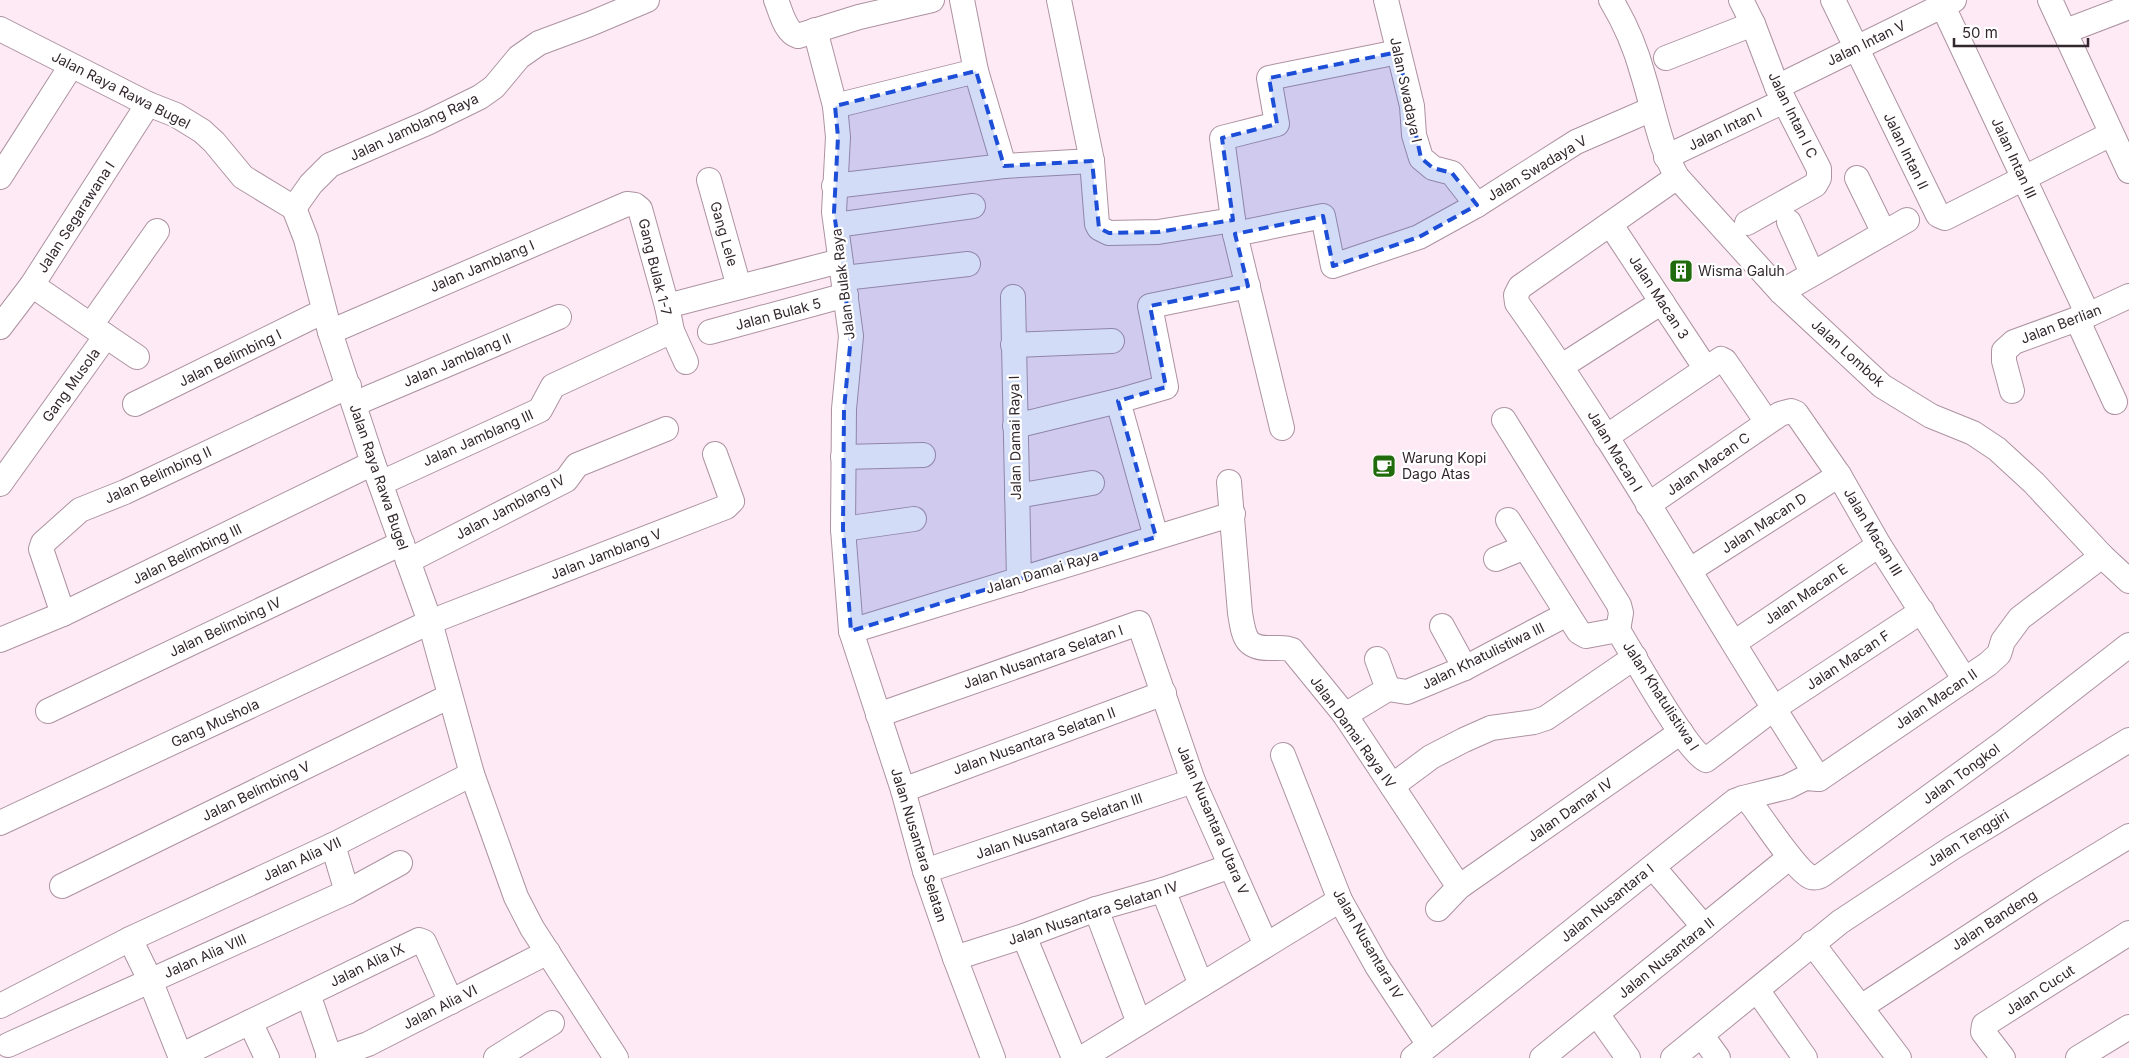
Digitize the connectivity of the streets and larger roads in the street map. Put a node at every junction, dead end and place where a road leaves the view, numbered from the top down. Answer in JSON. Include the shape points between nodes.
{"nodes":[{"id":1,"x":647,"y":0,"type":"edge"},
{"id":2,"x":776,"y":0,"type":"edge"},
{"id":3,"x":932,"y":0,"type":"edge"},
{"id":4,"x":962,"y":0,"type":"edge"},
{"id":5,"x":1059,"y":0,"type":"edge"},
{"id":6,"x":1386,"y":0,"type":"edge"},
{"id":7,"x":1611,"y":0,"type":"edge"},
{"id":8,"x":1741,"y":0,"type":"edge"},
{"id":9,"x":1833,"y":0,"type":"edge"},
{"id":10,"x":2050,"y":0,"type":"edge"},
{"id":11,"x":1946,"y":2,"type":"edge"},
{"id":12,"x":2129,"y":7,"type":"edge"},
{"id":13,"x":1753,"y":24,"type":"junction"},
{"id":14,"x":0,"y":29,"type":"edge"},
{"id":15,"x":815,"y":30,"type":"junction"},
{"id":16,"x":2066,"y":32,"type":"junction"},
{"id":17,"x":1856,"y":48,"type":"junction"},
{"id":18,"x":1398,"y":52,"type":"junction"},
{"id":19,"x":1666,"y":58,"type":"dead end"},
{"id":20,"x":71,"y":66,"type":"junction"},
{"id":21,"x":976,"y":70,"type":"junction"},
{"id":22,"x":1780,"y":94,"type":"junction"},
{"id":23,"x":148,"y":104,"type":"junction"},
{"id":24,"x":835,"y":106,"type":"junction"},
{"id":25,"x":1652,"y":109,"type":"junction"},
{"id":26,"x":2111,"y":134,"type":"junction"},
{"id":27,"x":1092,"y":161,"type":"junction"},
{"id":28,"x":1004,"y":166,"type":"junction"},
{"id":29,"x":1671,"y":167,"type":"junction"},
{"id":30,"x":2129,"y":171,"type":"edge"},
{"id":31,"x":0,"y":177,"type":"edge"},
{"id":32,"x":1857,"y":178,"type":"dead end"},
{"id":33,"x":2023,"y":178,"type":"junction"},
{"id":34,"x":709,"y":180,"type":"dead end"},
{"id":35,"x":834,"y":186,"type":"junction"},
{"id":36,"x":1477,"y":204,"type":"junction"},
{"id":37,"x":635,"y":205,"type":"joint"},
{"id":38,"x":974,"y":206,"type":"dead end"},
{"id":39,"x":294,"y":208,"type":"junction"},
{"id":40,"x":1907,"y":220,"type":"dead end"},
{"id":41,"x":1789,"y":222,"type":"dead end"},
{"id":42,"x":1747,"y":223,"type":"dead end"},
{"id":43,"x":836,"y":225,"type":"junction"},
{"id":44,"x":1611,"y":225,"type":"junction"},
{"id":45,"x":1234,"y":227,"type":"junction"},
{"id":46,"x":157,"y":230,"type":"dead end"},
{"id":47,"x":1884,"y":233,"type":"junction"},
{"id":48,"x":968,"y":264,"type":"dead end"},
{"id":49,"x":1812,"y":273,"type":"junction"},
{"id":50,"x":844,"y":278,"type":"junction"},
{"id":51,"x":32,"y":285,"type":"junction"},
{"id":52,"x":1248,"y":286,"type":"junction"},
{"id":53,"x":739,"y":287,"type":"junction"},
{"id":54,"x":1781,"y":292,"type":"junction"},
{"id":55,"x":2129,"y":296,"type":"edge"},
{"id":56,"x":1013,"y":297,"type":"dead end"},
{"id":57,"x":1662,"y":302,"type":"junction"},
{"id":58,"x":667,"y":306,"type":"junction"},
{"id":59,"x":559,"y":316,"type":"dead end"},
{"id":60,"x":2082,"y":317,"type":"junction"},
{"id":61,"x":327,"y":321,"type":"junction"},
{"id":62,"x":0,"y":327,"type":"edge"},
{"id":63,"x":99,"y":330,"type":"junction"},
{"id":64,"x":672,"y":331,"type":"junction"},
{"id":65,"x":710,"y":332,"type":"dead end"},
{"id":66,"x":1112,"y":341,"type":"dead end"},
{"id":67,"x":1013,"y":345,"type":"junction"},
{"id":68,"x":137,"y":357,"type":"dead end"},
{"id":69,"x":686,"y":362,"type":"dead end"},
{"id":70,"x":1562,"y":366,"type":"junction"},
{"id":71,"x":1706,"y":369,"type":"junction"},
{"id":72,"x":2012,"y":391,"type":"dead end"},
{"id":73,"x":352,"y":395,"type":"junction"},
{"id":74,"x":1118,"y":401,"type":"junction"},
{"id":75,"x":2115,"y":402,"type":"dead end"},
{"id":76,"x":135,"y":404,"type":"dead end"},
{"id":77,"x":1504,"y":420,"type":"dead end"},
{"id":78,"x":1767,"y":422,"type":"junction"},
{"id":79,"x":1016,"y":426,"type":"junction"},
{"id":80,"x":1282,"y":428,"type":"dead end"},
{"id":81,"x":666,"y":429,"type":"dead end"},
{"id":82,"x":1606,"y":436,"type":"junction"},
{"id":83,"x":715,"y":454,"type":"dead end"},
{"id":84,"x":923,"y":455,"type":"dead end"},
{"id":85,"x":844,"y":457,"type":"junction"},
{"id":86,"x":377,"y":473,"type":"junction"},
{"id":87,"x":1839,"y":475,"type":"junction"},
{"id":88,"x":1229,"y":482,"type":"dead end"},
{"id":89,"x":1092,"y":483,"type":"dead end"},
{"id":90,"x":0,"y":484,"type":"edge"},
{"id":91,"x":1017,"y":496,"type":"junction"},
{"id":92,"x":1648,"y":506,"type":"junction"},
{"id":93,"x":1233,"y":514,"type":"junction"},
{"id":94,"x":914,"y":519,"type":"dead end"},
{"id":95,"x":1508,"y":520,"type":"dead end"},
{"id":96,"x":843,"y":529,"type":"junction"},
{"id":97,"x":1156,"y":537,"type":"junction"},
{"id":98,"x":1879,"y":545,"type":"junction"},
{"id":99,"x":1525,"y":546,"type":"junction"},
{"id":100,"x":405,"y":552,"type":"junction"},
{"id":101,"x":2102,"y":556,"type":"junction"},
{"id":102,"x":1496,"y":559,"type":"dead end"},
{"id":103,"x":1690,"y":570,"type":"junction"},
{"id":104,"x":1019,"y":580,"type":"junction"},
{"id":105,"x":2129,"y":581,"type":"edge"},
{"id":106,"x":1922,"y":611,"type":"junction"},
{"id":107,"x":64,"y":614,"type":"junction"},
{"id":108,"x":1567,"y":614,"type":"junction"},
{"id":109,"x":430,"y":622,"type":"junction"},
{"id":110,"x":1442,"y":626,"type":"dead end"},
{"id":111,"x":1618,"y":630,"type":"junction"},
{"id":112,"x":851,"y":631,"type":"junction"},
{"id":113,"x":0,"y":640,"type":"edge"},
{"id":114,"x":1734,"y":643,"type":"junction"},
{"id":115,"x":2129,"y":645,"type":"edge"},
{"id":116,"x":1635,"y":657,"type":"junction"},
{"id":117,"x":1377,"y":659,"type":"dead end"},
{"id":118,"x":1465,"y":668,"type":"junction"},
{"id":119,"x":1965,"y":680,"type":"junction"},
{"id":120,"x":1388,"y":689,"type":"junction"},
{"id":121,"x":1164,"y":693,"type":"junction"},
{"id":122,"x":450,"y":696,"type":"junction"},
{"id":123,"x":1773,"y":709,"type":"junction"},
{"id":124,"x":48,"y":711,"type":"dead end"},
{"id":125,"x":878,"y":715,"type":"junction"},
{"id":126,"x":1344,"y":716,"type":"junction"},
{"id":127,"x":1681,"y":732,"type":"junction"},
{"id":128,"x":2129,"y":740,"type":"edge"},
{"id":129,"x":1283,"y":755,"type":"dead end"},
{"id":130,"x":472,"y":774,"type":"junction"},
{"id":131,"x":1819,"y":779,"type":"junction"},
{"id":132,"x":1193,"y":781,"type":"junction"},
{"id":133,"x":1392,"y":786,"type":"junction"},
{"id":134,"x":903,"y":790,"type":"junction"},
{"id":135,"x":1743,"y":798,"type":"junction"},
{"id":136,"x":0,"y":823,"type":"edge"},
{"id":137,"x":2129,"y":836,"type":"edge"},
{"id":138,"x":333,"y":845,"type":"junction"},
{"id":139,"x":1790,"y":857,"type":"junction"},
{"id":140,"x":400,"y":863,"type":"dead end"},
{"id":141,"x":1231,"y":866,"type":"junction"},
{"id":142,"x":1653,"y":866,"type":"junction"},
{"id":143,"x":925,"y":872,"type":"junction"},
{"id":144,"x":62,"y":886,"type":"dead end"},
{"id":145,"x":1459,"y":887,"type":"junction"},
{"id":146,"x":1163,"y":890,"type":"junction"},
{"id":147,"x":347,"y":892,"type":"junction"},
{"id":148,"x":1340,"y":900,"type":"junction"},
{"id":149,"x":1096,"y":909,"type":"junction"},
{"id":150,"x":1438,"y":909,"type":"dead end"},
{"id":151,"x":1704,"y":927,"type":"junction"},
{"id":152,"x":2129,"y":933,"type":"edge"},
{"id":153,"x":1024,"y":936,"type":"junction"},
{"id":154,"x":130,"y":939,"type":"junction"},
{"id":155,"x":1812,"y":943,"type":"junction"},
{"id":156,"x":1266,"y":945,"type":"junction"},
{"id":157,"x":548,"y":952,"type":"junction"},
{"id":158,"x":955,"y":958,"type":"junction"},
{"id":159,"x":150,"y":980,"type":"junction"},
{"id":160,"x":1201,"y":985,"type":"junction"},
{"id":161,"x":1757,"y":990,"type":"junction"},
{"id":162,"x":308,"y":994,"type":"junction"},
{"id":163,"x":451,"y":1002,"type":"junction"},
{"id":164,"x":0,"y":1006,"type":"edge"},
{"id":165,"x":1861,"y":1007,"type":"junction"},
{"id":166,"x":1596,"y":1014,"type":"junction"},
{"id":167,"x":250,"y":1022,"type":"junction"},
{"id":168,"x":552,"y":1023,"type":"dead end"},
{"id":169,"x":1139,"y":1023,"type":"junction"},
{"id":170,"x":2129,"y":1027,"type":"edge"},
{"id":171,"x":1702,"y":1036,"type":"junction"},
{"id":172,"x":7,"y":1045,"type":"edge"},
{"id":173,"x":1421,"y":1051,"type":"edge"},
{"id":174,"x":180,"y":1057,"type":"edge"},
{"id":175,"x":267,"y":1058,"type":"edge"},
{"id":176,"x":329,"y":1058,"type":"edge"},
{"id":177,"x":496,"y":1058,"type":"edge"},
{"id":178,"x":616,"y":1058,"type":"edge"},
{"id":179,"x":993,"y":1058,"type":"edge"},
{"id":180,"x":1074,"y":1058,"type":"edge"},
{"id":181,"x":1082,"y":1058,"type":"edge"},
{"id":182,"x":1542,"y":1058,"type":"edge"},
{"id":183,"x":1628,"y":1058,"type":"edge"},
{"id":184,"x":1673,"y":1058,"type":"edge"},
{"id":185,"x":1718,"y":1058,"type":"edge"},
{"id":186,"x":1805,"y":1058,"type":"edge"},
{"id":187,"x":1899,"y":1058,"type":"edge"},
{"id":188,"x":2003,"y":1058,"type":"edge"},
{"id":189,"x":2078,"y":1058,"type":"edge"}],
"edges":[{"from":1,"to":39,"type":"street","name":"Jalan Jamblang Raya","via":[[539,43],[518,57],[494,87],[480,97],[428,124],[330,165]]},
{"from":2,"to":15,"type":"street","via":[[793,34],[798,36]]},
{"from":3,"to":15,"type":"street"},
{"from":4,"to":21,"type":"street"},
{"from":5,"to":27,"type":"street"},
{"from":6,"to":18,"type":"street","name":"Jalan Swadaya I"},
{"from":7,"to":25,"type":"street","via":[[1625,24]]},
{"from":8,"to":13,"type":"street","name":"Jalan Intan I C"},
{"from":9,"to":17,"type":"street","name":"Jalan Intan II"},
{"from":10,"to":16,"type":"street"},
{"from":11,"to":17,"type":"street","name":"Jalan Intan V"},
{"from":11,"to":33,"type":"street","name":"Jalan Intan III"},
{"from":12,"to":16,"type":"street"},
{"from":13,"to":19,"type":"street"},
{"from":13,"to":22,"type":"street","name":"Jalan Intan I C"},
{"from":14,"to":20,"type":"street","name":"Jalan Raya Rawa Bugel"},
{"from":15,"to":24,"type":"street","name":"Jalan Bulak Raya"},
{"from":16,"to":26,"type":"street"},
{"from":17,"to":22,"type":"street","name":"Jalan Intan V"},
{"from":17,"to":33,"type":"street","name":"Jalan Intan II","via":[[1938,216],[1945,218]]},
{"from":18,"to":36,"type":"street","name":"Jalan Swadaya I","via":[[1421,158],[1433,168],[1452,173]]},
{"from":18,"to":45,"type":"street","via":[[1269,78],[1277,124],[1222,138]]},
{"from":20,"to":23,"type":"street","name":"Jalan Raya Rawa Bugel"},
{"from":20,"to":31,"type":"street"},
{"from":21,"to":24,"type":"street"},
{"from":21,"to":28,"type":"street"},
{"from":22,"to":29,"type":"street","name":"Jalan Intan I"},
{"from":22,"to":42,"type":"street","name":"Jalan Intan I C","via":[[1819,169],[1819,178],[1815,185]]},
{"from":23,"to":39,"type":"street","name":"Jalan Raya Rawa Bugel","via":[[176,115],[202,132],[242,178]]},
{"from":23,"to":51,"type":"street","name":"Jalan Segarawana I"},
{"from":24,"to":35,"type":"street","name":"Jalan Bulak Raya","via":[[838,137]]},
{"from":25,"to":29,"type":"street"},
{"from":25,"to":36,"type":"street","name":"Jalan Swadaya V","via":[[1576,142]]},
{"from":26,"to":30,"type":"street"},
{"from":26,"to":33,"type":"street","name":"Jalan Intan II"},
{"from":27,"to":28,"type":"street"},
{"from":27,"to":45,"type":"street","via":[[1097,224],[1104,232]]},
{"from":28,"to":35,"type":"street"},
{"from":29,"to":44,"type":"street","name":"Jalan Macan I"},
{"from":29,"to":54,"type":"street","name":"Jalan Lombok"},
{"from":32,"to":47,"type":"street"},
{"from":33,"to":60,"type":"street","name":"Jalan Intan III"},
{"from":34,"to":53,"type":"street","name":"Gang Lele"},
{"from":35,"to":43,"type":"street","name":"Jalan Bulak Raya"},
{"from":36,"to":45,"type":"street","via":[[1419,237],[1333,266],[1323,216]]},
{"from":37,"to":58,"type":"street","name":"Gang Bulak 1-7","via":[[640,209]]},
{"from":37,"to":61,"type":"street","name":"Jalan Jamblang I","via":[[627,204]]},
{"from":38,"to":43,"type":"street"},
{"from":39,"to":61,"type":"street","name":"Jalan Raya Rawa Bugel","via":[[306,239]]},
{"from":40,"to":47,"type":"street"},
{"from":41,"to":49,"type":"street"},
{"from":43,"to":50,"type":"street","name":"Jalan Bulak Raya"},
{"from":44,"to":57,"type":"street","name":"Jalan Macan 3"},
{"from":44,"to":70,"type":"street","name":"Jalan Macan I","via":[[1520,287],[1516,294],[1517,303]]},
{"from":45,"to":52,"type":"street"},
{"from":46,"to":63,"type":"street"},
{"from":47,"to":49,"type":"street"},
{"from":48,"to":50,"type":"street"},
{"from":49,"to":54,"type":"street"},
{"from":50,"to":53,"type":"street"},
{"from":50,"to":65,"type":"street","name":"Jalan Bulak 5"},
{"from":50,"to":85,"type":"street","name":"Jalan Bulak Raya","via":[[851,336],[844,409]]},
{"from":51,"to":62,"type":"street","name":"Jalan Segarawana I"},
{"from":51,"to":63,"type":"street","name":"Gang Musola"},
{"from":52,"to":74,"type":"street","via":[[1150,306],[1166,387]]},
{"from":52,"to":80,"type":"street"},
{"from":53,"to":58,"type":"street"},
{"from":54,"to":101,"type":"street","name":"Jalan Lombok","via":[[1882,386],[1931,416],[1973,433],[1997,449],[2034,482]]},
{"from":55,"to":60,"type":"street","name":"Jalan Berlian"},
{"from":56,"to":67,"type":"street","name":"Jalan Damai Raya I"},
{"from":57,"to":70,"type":"street"},
{"from":57,"to":71,"type":"street","name":"Jalan Macan 3"},
{"from":58,"to":64,"type":"street","name":"Gang Bulak 1-7"},
{"from":59,"to":73,"type":"street","name":"Jalan Jamblang II"},
{"from":60,"to":72,"type":"street","name":"Jalan Berlian","via":[[2014,342],[2004,351]]},
{"from":60,"to":75,"type":"street","name":"Jalan Intan III"},
{"from":61,"to":73,"type":"street","name":"Jalan Raya Rawa Bugel"},
{"from":61,"to":76,"type":"street","name":"Jalan Belimbing I"},
{"from":63,"to":68,"type":"street"},
{"from":63,"to":90,"type":"street","name":"Gang Musola"},
{"from":64,"to":69,"type":"street","name":"Gang Bulak 1-7"},
{"from":64,"to":86,"type":"street","name":"Jalan Jamblang III","via":[[553,386],[540,410]]},
{"from":66,"to":67,"type":"street"},
{"from":67,"to":79,"type":"street","name":"Jalan Damai Raya I"},
{"from":70,"to":82,"type":"street","name":"Jalan Macan I"},
{"from":71,"to":78,"type":"street","via":[[1721,359],[1725,361]]},
{"from":71,"to":82,"type":"street"},
{"from":73,"to":86,"type":"street","name":"Jalan Raya Rawa Bugel"},
{"from":73,"to":107,"type":"street","name":"Jalan Belimbing II","via":[[80,510],[41,549]]},
{"from":74,"to":79,"type":"street"},
{"from":74,"to":97,"type":"street"},
{"from":77,"to":111,"type":"street","via":[[1619,605]]},
{"from":78,"to":87,"type":"street","name":"Jalan Macan III","via":[[1780,414],[1796,413]]},
{"from":78,"to":92,"type":"street","name":"Jalan Macan C"},
{"from":79,"to":91,"type":"street","name":"Jalan Damai Raya I"},
{"from":81,"to":100,"type":"street","name":"Jalan Jamblang IV","via":[[577,465],[566,480]]},
{"from":82,"to":92,"type":"street","name":"Jalan Macan I"},
{"from":83,"to":109,"type":"street","name":"Jalan Jamblang V","via":[[732,501],[726,507]]},
{"from":84,"to":85,"type":"street"},
{"from":85,"to":96,"type":"street","name":"Jalan Bulak Raya"},
{"from":86,"to":100,"type":"street","name":"Jalan Raya Rawa Bugel"},
{"from":86,"to":107,"type":"street","name":"Jalan Belimbing III"},
{"from":87,"to":98,"type":"street","name":"Jalan Macan III"},
{"from":87,"to":103,"type":"street","name":"Jalan Macan D"},
{"from":88,"to":93,"type":"street","name":"Jalan Damai Raya IV"},
{"from":89,"to":91,"type":"street"},
{"from":91,"to":104,"type":"street","name":"Jalan Damai Raya I"},
{"from":92,"to":103,"type":"street","name":"Jalan Macan I"},
{"from":93,"to":97,"type":"street","name":"Jalan Damai Raya"},
{"from":93,"to":126,"type":"street","name":"Jalan Damai Raya IV","via":[[1243,632],[1256,647],[1287,647],[1292,650]]},
{"from":94,"to":96,"type":"street"},
{"from":95,"to":99,"type":"street","name":"Jalan Khatulistiwa I"},
{"from":96,"to":112,"type":"street","name":"Jalan Bulak Raya"},
{"from":97,"to":104,"type":"street","name":"Jalan Damai Raya"},
{"from":98,"to":106,"type":"street","name":"Jalan Macan III"},
{"from":98,"to":114,"type":"street","name":"Jalan Macan E"},
{"from":99,"to":102,"type":"street"},
{"from":99,"to":108,"type":"street","name":"Jalan Khatulistiwa I"},
{"from":100,"to":109,"type":"street","name":"Jalan Raya Rawa Bugel"},
{"from":100,"to":124,"type":"street","name":"Jalan Belimbing IV"},
{"from":101,"to":105,"type":"street","name":"Jalan Lombok"},
{"from":101,"to":119,"type":"street","name":"Jalan Macan II","via":[[2020,618],[1998,654]]},
{"from":103,"to":114,"type":"street","name":"Jalan Macan I"},
{"from":104,"to":112,"type":"street","name":"Jalan Damai Raya"},
{"from":106,"to":119,"type":"street","name":"Jalan Macan III"},
{"from":106,"to":123,"type":"street","name":"Jalan Macan F"},
{"from":107,"to":113,"type":"street","name":"Jalan Belimbing III"},
{"from":108,"to":111,"type":"street","name":"Jalan Khatulistiwa I","via":[[1579,632],[1586,636]]},
{"from":108,"to":118,"type":"street","name":"Jalan Khatulistiwa III"},
{"from":109,"to":122,"type":"street","name":"Jalan Raya Rawa Bugel"},
{"from":109,"to":136,"type":"street","name":"Gang Mushola"},
{"from":110,"to":118,"type":"street"},
{"from":111,"to":116,"type":"street","name":"Jalan Khatulistiwa I"},
{"from":112,"to":125,"type":"street","name":"Jalan Nusantara Selatan"},
{"from":114,"to":123,"type":"street","name":"Jalan Macan I"},
{"from":115,"to":139,"type":"street","name":"Jalan Tongkol","via":[[2003,743],[1822,875],[1810,877]]},
{"from":116,"to":127,"type":"street","name":"Jalan Khatulistiwa I"},
{"from":116,"to":133,"type":"street","via":[[1546,718],[1491,728],[1431,757]]},
{"from":117,"to":120,"type":"street"},
{"from":118,"to":120,"type":"street","name":"Jalan Khatulistiwa III","via":[[1407,692]]},
{"from":119,"to":131,"type":"street","name":"Jalan Macan II"},
{"from":120,"to":126,"type":"street"},
{"from":121,"to":125,"type":"street","name":"Jalan Nusantara Selatan I","via":[[1139,624]]},
{"from":121,"to":132,"type":"street","name":"Jalan Nusantara Utara V"},
{"from":121,"to":134,"type":"street","name":"Jalan Nusantara Selatan II"},
{"from":122,"to":130,"type":"street","name":"Jalan Raya Rawa Bugel"},
{"from":122,"to":144,"type":"street","name":"Jalan Belimbing V"},
{"from":123,"to":127,"type":"street","name":"Jalan Khatulistiwa I","via":[[1706,760],[1696,753]]},
{"from":123,"to":131,"type":"street","name":"Jalan Macan I"},
{"from":125,"to":134,"type":"street","name":"Jalan Nusantara Selatan"},
{"from":126,"to":133,"type":"street","name":"Jalan Damai Raya IV"},
{"from":127,"to":145,"type":"street","name":"Jalan Damar IV"},
{"from":128,"to":155,"type":"street","name":"Jalan Tenggiri","via":[[1952,848]]},
{"from":129,"to":148,"type":"street","name":"Jalan Nusantara IV"},
{"from":130,"to":138,"type":"street","name":"Jalan Alia VII"},
{"from":130,"to":157,"type":"street","name":"Jalan Raya Rawa Bugel","via":[[516,897]]},
{"from":131,"to":135,"type":"street","name":"Jalan Macan II","via":[[1805,778],[1787,787]]},
{"from":132,"to":141,"type":"street","name":"Jalan Nusantara Utara V"},
{"from":132,"to":143,"type":"street","name":"Jalan Nusantara Selatan III"},
{"from":133,"to":145,"type":"street","name":"Jalan Damai Raya IV"},
{"from":134,"to":143,"type":"street","name":"Jalan Nusantara Selatan"},
{"from":135,"to":139,"type":"street","via":[[1749,800]]},
{"from":135,"to":142,"type":"street","name":"Jalan Nusantara I"},
{"from":137,"to":165,"type":"street","name":"Jalan Bandeng"},
{"from":138,"to":147,"type":"street"},
{"from":138,"to":154,"type":"street","name":"Jalan Alia VII"},
{"from":139,"to":151,"type":"street","name":"Jalan Nusantara II"},
{"from":140,"to":147,"type":"street","name":"Jalan Alia VIII"},
{"from":141,"to":146,"type":"street","name":"Jalan Nusantara Selatan IV"},
{"from":141,"to":156,"type":"street","name":"Jalan Nusantara Utara V"},
{"from":142,"to":151,"type":"street"},
{"from":142,"to":173,"type":"street","name":"Jalan Nusantara I"},
{"from":143,"to":158,"type":"street","name":"Jalan Nusantara Selatan"},
{"from":145,"to":150,"type":"street","name":"Jalan Damar IV"},
{"from":146,"to":149,"type":"street","name":"Jalan Nusantara Selatan IV"},
{"from":146,"to":160,"type":"street"},
{"from":147,"to":159,"type":"street","name":"Jalan Alia VIII"},
{"from":148,"to":156,"type":"street"},
{"from":148,"to":173,"type":"street","name":"Jalan Nusantara IV"},
{"from":149,"to":153,"type":"street","name":"Jalan Nusantara Selatan IV"},
{"from":149,"to":169,"type":"street"},
{"from":151,"to":166,"type":"street","name":"Jalan Nusantara II"},
{"from":152,"to":188,"type":"street","name":"Jalan Cucut","via":[[1984,1025],[1983,1032]]},
{"from":153,"to":158,"type":"street","name":"Jalan Nusantara Selatan IV"},
{"from":153,"to":180,"type":"street"},
{"from":154,"to":159,"type":"street"},
{"from":154,"to":164,"type":"street","name":"Jalan Alia VII"},
{"from":155,"to":161,"type":"street","name":"Jalan Tenggiri"},
{"from":155,"to":165,"type":"street"},
{"from":156,"to":160,"type":"street"},
{"from":157,"to":163,"type":"street","name":"Jalan Alia VI"},
{"from":157,"to":178,"type":"street","name":"Jalan Raya Rawa Bugel"},
{"from":158,"to":179,"type":"street","name":"Jalan Nusantara Selatan"},
{"from":159,"to":172,"type":"street","name":"Jalan Alia VIII"},
{"from":159,"to":174,"type":"street"},
{"from":160,"to":169,"type":"street"},
{"from":161,"to":171,"type":"street","name":"Jalan Tenggiri"},
{"from":161,"to":186,"type":"street"},
{"from":162,"to":163,"type":"street","name":"Jalan Alia IX","via":[[419,940],[424,942]]},
{"from":162,"to":167,"type":"street","name":"Jalan Alia IX"},
{"from":162,"to":176,"type":"street"},
{"from":163,"to":176,"type":"street","name":"Jalan Alia VI","via":[[368,1044]]},
{"from":165,"to":187,"type":"street"},
{"from":166,"to":182,"type":"street","name":"Jalan Nusantara II"},
{"from":166,"to":183,"type":"street"},
{"from":167,"to":174,"type":"street","name":"Jalan Alia IX"},
{"from":167,"to":175,"type":"street"},
{"from":168,"to":177,"type":"street"},
{"from":169,"to":181,"type":"street"},
{"from":170,"to":189,"type":"street"},
{"from":171,"to":184,"type":"street","name":"Jalan Tenggiri"},
{"from":171,"to":185,"type":"street"}]}
